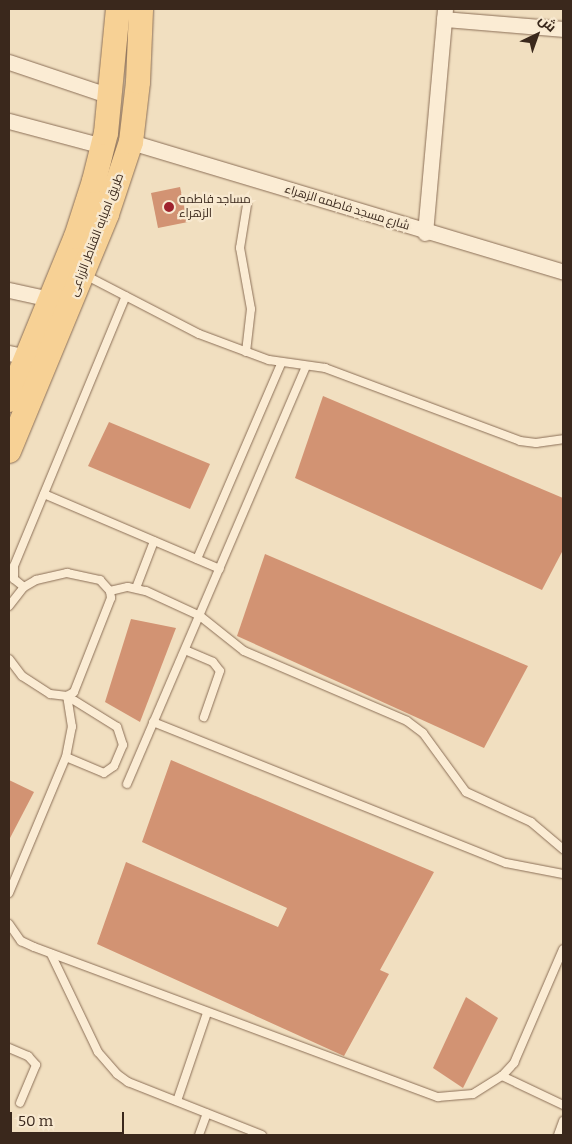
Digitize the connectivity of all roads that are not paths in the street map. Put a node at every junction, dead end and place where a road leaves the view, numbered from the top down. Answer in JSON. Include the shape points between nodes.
{"nodes":[{"id":1,"x":118,"y":9,"type":"edge"},
{"id":2,"x":141,"y":9,"type":"edge"},
{"id":3,"x":444,"y":14,"type":"edge"},
{"id":4,"x":563,"y":29,"type":"edge"},
{"id":5,"x":9,"y":62,"type":"edge"},
{"id":6,"x":110,"y":96,"type":"junction"},
{"id":7,"x":9,"y":121,"type":"edge"},
{"id":8,"x":131,"y":142,"type":"junction"},
{"id":9,"x":102,"y":146,"type":"junction"},
{"id":10,"x":247,"y":205,"type":"dead end"},
{"id":11,"x":425,"y":233,"type":"junction"},
{"id":12,"x":563,"y":272,"type":"edge"},
{"id":13,"x":83,"y":274,"type":"junction"},
{"id":14,"x":9,"y":290,"type":"edge"},
{"id":15,"x":126,"y":296,"type":"junction"},
{"id":16,"x":50,"y":299,"type":"junction"},
{"id":17,"x":246,"y":352,"type":"junction"},
{"id":18,"x":17,"y":355,"type":"edge"},
{"id":19,"x":281,"y":364,"type":"junction"},
{"id":20,"x":306,"y":367,"type":"junction"},
{"id":21,"x":9,"y":400,"type":"edge"},
{"id":22,"x":563,"y":438,"type":"edge"},
{"id":23,"x":9,"y":451,"type":"edge"},
{"id":24,"x":44,"y":494,"type":"junction"},
{"id":25,"x":154,"y":541,"type":"junction"},
{"id":26,"x":197,"y":559,"type":"junction"},
{"id":27,"x":220,"y":569,"type":"junction"},
{"id":28,"x":24,"y":587,"type":"junction"},
{"id":29,"x":136,"y":588,"type":"junction"},
{"id":30,"x":110,"y":590,"type":"junction"},
{"id":31,"x":11,"y":596,"type":"edge"},
{"id":32,"x":9,"y":606,"type":"edge"},
{"id":33,"x":200,"y":616,"type":"junction"},
{"id":34,"x":185,"y":650,"type":"junction"},
{"id":35,"x":9,"y":659,"type":"edge"},
{"id":36,"x":67,"y":696,"type":"junction"},
{"id":37,"x":204,"y":717,"type":"dead end"},
{"id":38,"x":153,"y":722,"type":"junction"},
{"id":39,"x":66,"y":757,"type":"junction"},
{"id":40,"x":127,"y":784,"type":"dead end"},
{"id":41,"x":563,"y":848,"type":"edge"},
{"id":42,"x":563,"y":873,"type":"edge"},
{"id":43,"x":9,"y":893,"type":"edge"},
{"id":44,"x":10,"y":929,"type":"edge"},
{"id":45,"x":563,"y":949,"type":"edge"},
{"id":46,"x":51,"y":954,"type":"junction"},
{"id":47,"x":207,"y":1013,"type":"junction"},
{"id":48,"x":9,"y":1048,"type":"edge"},
{"id":49,"x":502,"y":1076,"type":"junction"},
{"id":50,"x":177,"y":1101,"type":"junction"},
{"id":51,"x":20,"y":1103,"type":"dead end"},
{"id":52,"x":563,"y":1104,"type":"edge"},
{"id":53,"x":207,"y":1114,"type":"junction"},
{"id":54,"x":563,"y":1121,"type":"edge"},
{"id":55,"x":199,"y":1135,"type":"edge"},
{"id":56,"x":262,"y":1135,"type":"edge"},
{"id":57,"x":558,"y":1135,"type":"edge"}],
"edges":[{"from":1,"to":6,"type":"main road","name":"طريق امبابه القناطر الزراعى"},
{"from":2,"to":8,"type":"main road","name":"طريق امبابه القناطر الزراعى","via":[[137,98]]},
{"from":3,"to":4,"type":"street"},
{"from":3,"to":11,"type":"street"},
{"from":5,"to":6,"type":"street"},
{"from":6,"to":9,"type":"main road","name":"طريق امبابه القناطر الزراعى"},
{"from":7,"to":9,"type":"street"},
{"from":8,"to":11,"type":"street","name":"شارع مسجد فاطمه الزهراء"},
{"from":8,"to":13,"type":"main road","name":"طريق امبابه القناطر الزراعى"},
{"from":9,"to":16,"type":"main road","name":"طريق امبابه القناطر الزراعى","via":[[76,237]]},
{"from":10,"to":17,"type":"lane","via":[[240,248],[251,309]]},
{"from":11,"to":12,"type":"street","name":"شارع مسجد فاطمه الزهراء"},
{"from":13,"to":15,"type":"lane"},
{"from":13,"to":23,"type":"main road","name":"طريق امبابه القناطر الزراعى"},
{"from":14,"to":16,"type":"street"},
{"from":15,"to":17,"type":"lane","via":[[199,334]]},
{"from":15,"to":24,"type":"lane"},
{"from":16,"to":18,"type":"main road","name":"طريق امبابه القناطر الزراعى"},
{"from":17,"to":19,"type":"lane"},
{"from":18,"to":21,"type":"main road","name":"طريق امبابه القناطر الزراعى"},
{"from":19,"to":20,"type":"lane"},
{"from":19,"to":26,"type":"lane"},
{"from":20,"to":22,"type":"lane","via":[[324,368],[520,442]]},
{"from":20,"to":27,"type":"lane"},
{"from":24,"to":25,"type":"lane"},
{"from":24,"to":28,"type":"lane","via":[[14,566],[14,579]]},
{"from":25,"to":26,"type":"lane"},
{"from":25,"to":29,"type":"lane"},
{"from":26,"to":27,"type":"lane"},
{"from":27,"to":33,"type":"lane"},
{"from":28,"to":30,"type":"lane","via":[[36,580],[67,572],[100,580]]},
{"from":28,"to":31,"type":"lane"},
{"from":29,"to":30,"type":"lane"},
{"from":29,"to":33,"type":"lane"},
{"from":30,"to":36,"type":"lane","via":[[110,606],[78,686]]},
{"from":31,"to":32,"type":"lane"},
{"from":33,"to":34,"type":"lane"},
{"from":33,"to":41,"type":"lane","via":[[244,650],[416,727],[466,792],[531,822]]},
{"from":34,"to":37,"type":"lane","via":[[213,662],[220,671]]},
{"from":34,"to":38,"type":"lane"},
{"from":35,"to":36,"type":"lane","via":[[35,686],[58,697]]},
{"from":36,"to":39,"type":"lane","via":[[72,727]]},
{"from":36,"to":39,"type":"lane","via":[[118,727],[123,745],[114,766],[104,773]]},
{"from":38,"to":40,"type":"lane"},
{"from":38,"to":42,"type":"lane","via":[[506,863]]},
{"from":39,"to":43,"type":"lane"},
{"from":44,"to":46,"type":"lane","via":[[21,941]]},
{"from":45,"to":49,"type":"lane","via":[[514,1063]]},
{"from":46,"to":47,"type":"lane"},
{"from":46,"to":50,"type":"lane","via":[[106,1063],[128,1082]]},
{"from":47,"to":49,"type":"lane","via":[[438,1098],[472,1094]]},
{"from":47,"to":50,"type":"lane"},
{"from":48,"to":51,"type":"lane","via":[[28,1056],[36,1065]]},
{"from":49,"to":52,"type":"lane"},
{"from":50,"to":53,"type":"lane"},
{"from":53,"to":55,"type":"lane"},
{"from":53,"to":56,"type":"lane"},
{"from":54,"to":57,"type":"lane"}]}
